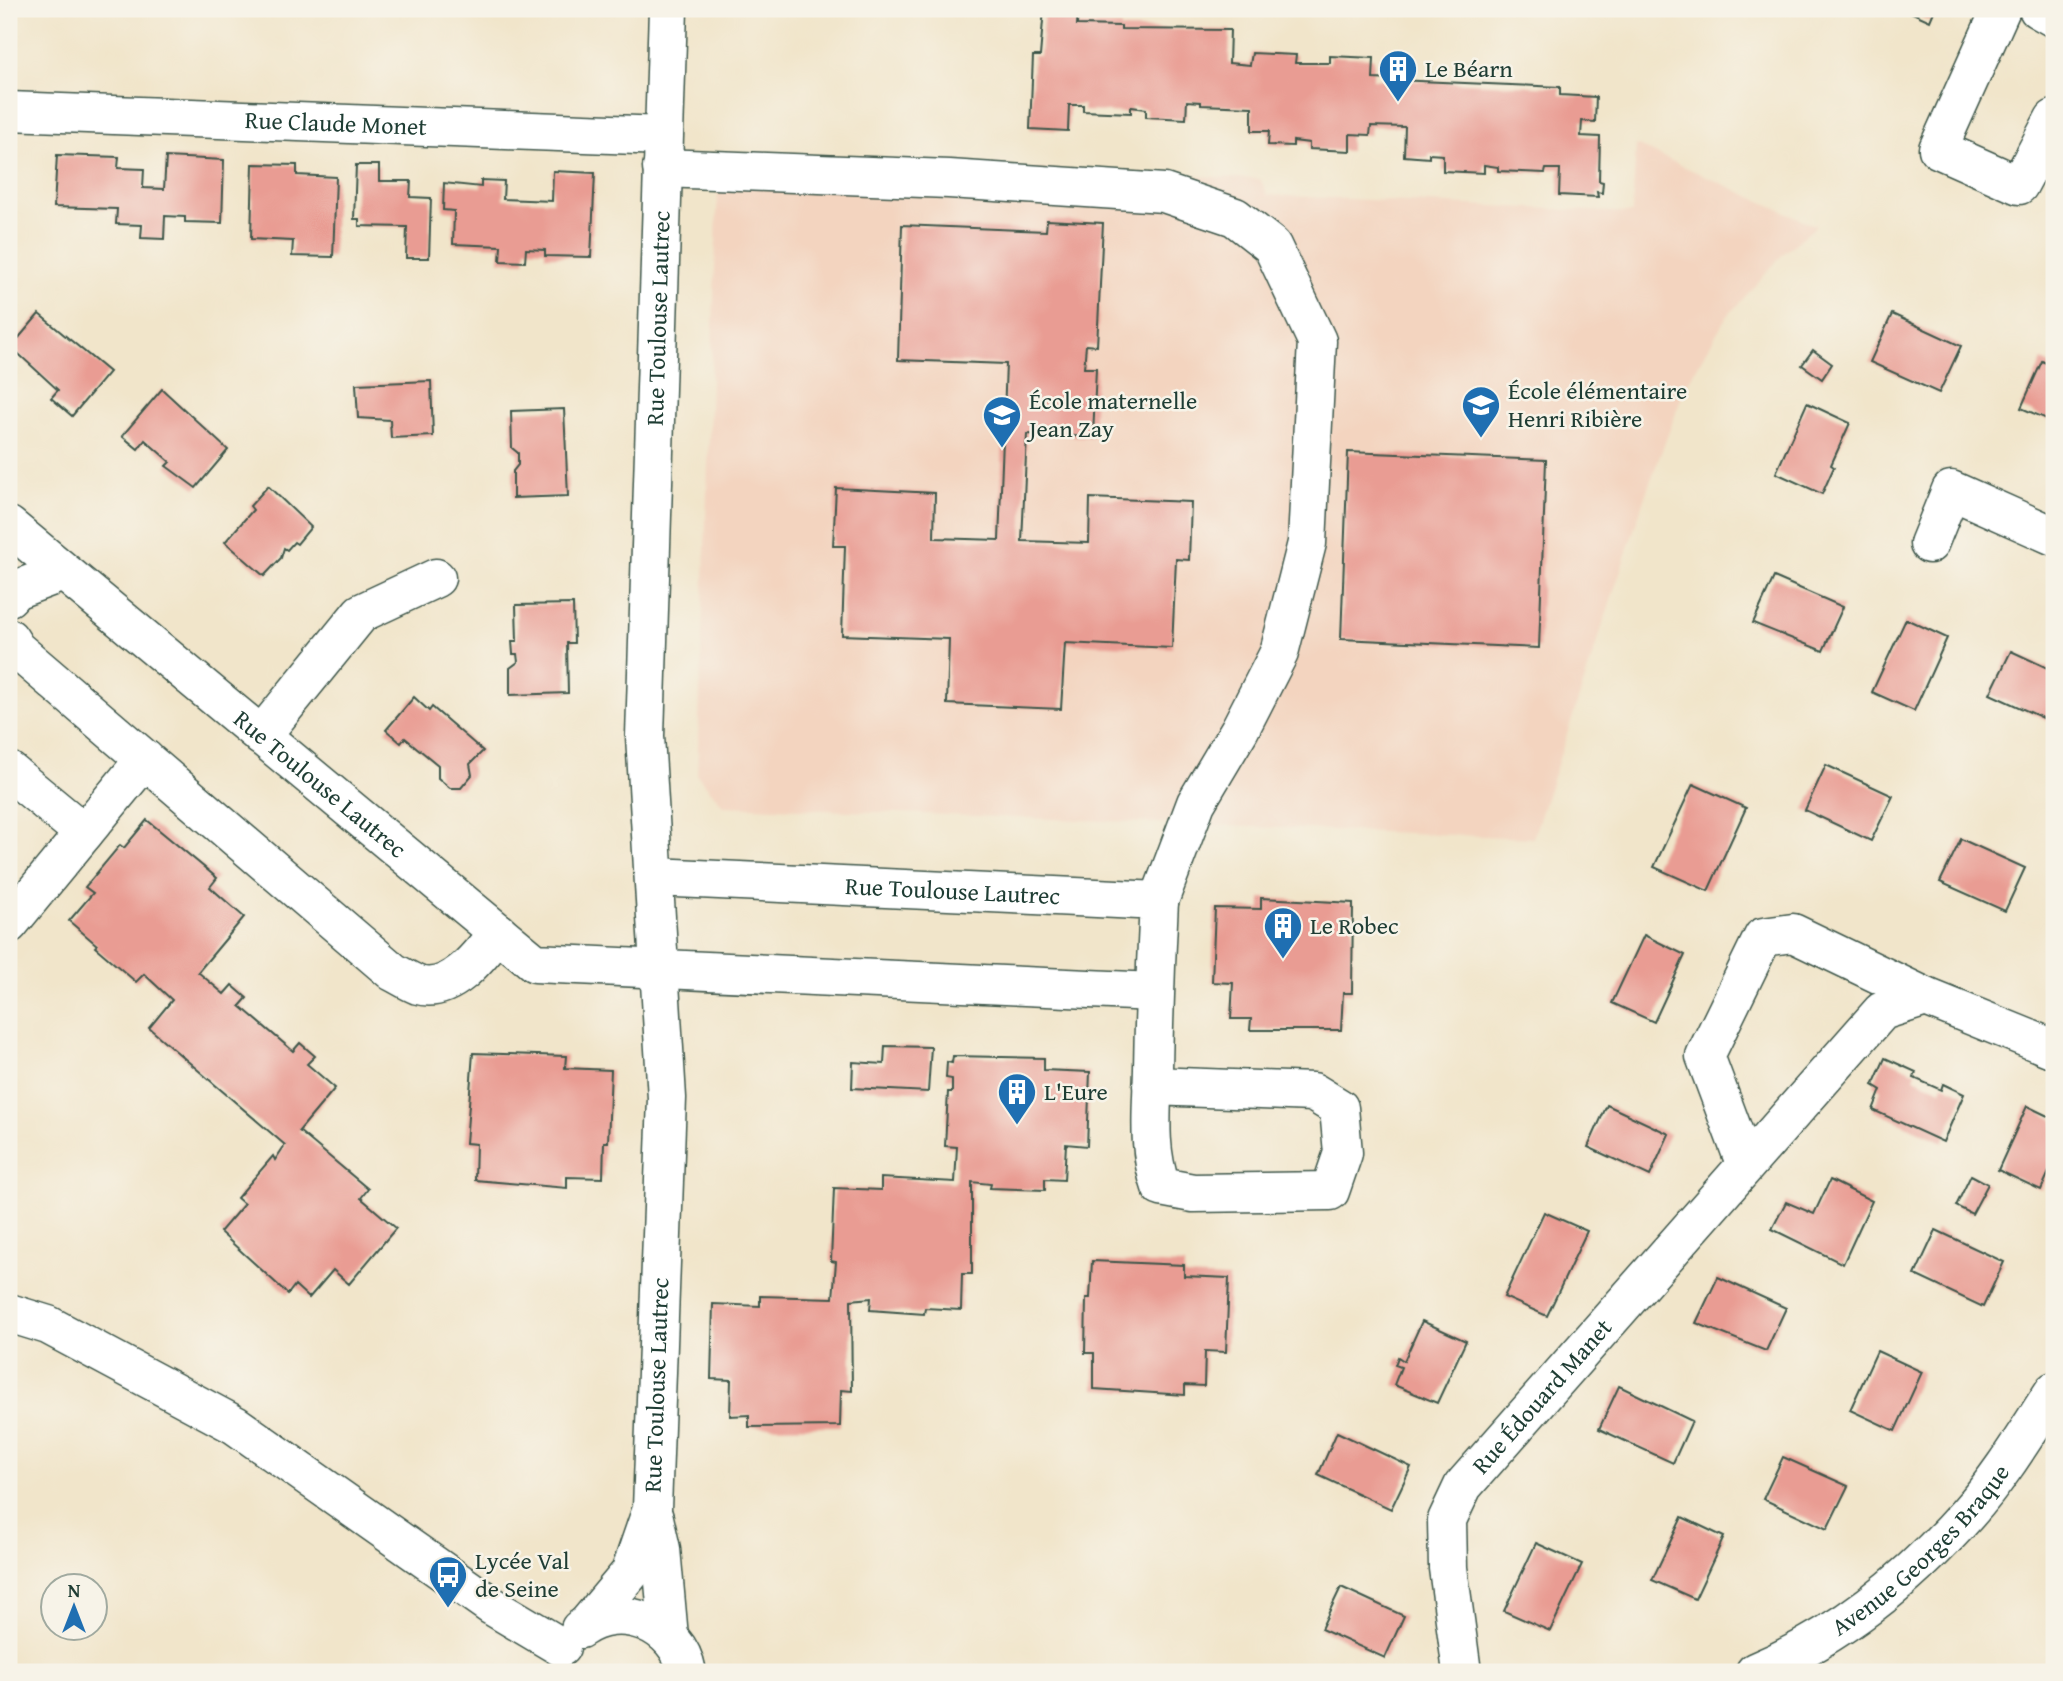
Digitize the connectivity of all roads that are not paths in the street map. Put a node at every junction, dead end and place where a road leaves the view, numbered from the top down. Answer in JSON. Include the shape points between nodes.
{"nodes":[{"id":1,"x":668,"y":9,"type":"edge"},
{"id":2,"x":2001,"y":9,"type":"edge"},
{"id":3,"x":2038,"y":9,"type":"edge"},
{"id":4,"x":2054,"y":18,"type":"edge"},
{"id":5,"x":9,"y":111,"type":"edge"},
{"id":6,"x":2054,"y":119,"type":"edge"},
{"id":7,"x":662,"y":152,"type":"junction"},
{"id":8,"x":9,"y":526,"type":"edge"},
{"id":9,"x":2054,"y":536,"type":"edge"},
{"id":10,"x":1929,"y":544,"type":"dead end"},
{"id":11,"x":63,"y":572,"type":"junction"},
{"id":12,"x":436,"y":579,"type":"dead end"},
{"id":13,"x":9,"y":597,"type":"edge"},
{"id":14,"x":9,"y":638,"type":"edge"},
{"id":15,"x":261,"y":736,"type":"junction"},
{"id":16,"x":145,"y":759,"type":"junction"},
{"id":17,"x":9,"y":771,"type":"edge"},
{"id":18,"x":84,"y":833,"type":"junction"},
{"id":19,"x":654,"y":877,"type":"junction"},
{"id":20,"x":1159,"y":901,"type":"junction"},
{"id":21,"x":9,"y":924,"type":"edge"},
{"id":22,"x":498,"y":932,"type":"junction"},
{"id":23,"x":661,"y":968,"type":"junction"},
{"id":24,"x":1154,"y":992,"type":"junction"},
{"id":25,"x":1926,"y":997,"type":"junction"},
{"id":26,"x":2054,"y":1049,"type":"edge"},
{"id":27,"x":1152,"y":1086,"type":"junction"},
{"id":28,"x":1745,"y":1163,"type":"junction"},
{"id":29,"x":9,"y":1312,"type":"edge"},
{"id":30,"x":2054,"y":1391,"type":"edge"},
{"id":31,"x":652,"y":1509,"type":"junction"},
{"id":32,"x":669,"y":1637,"type":"junction"},
{"id":33,"x":567,"y":1648,"type":"edge"},
{"id":34,"x":687,"y":1672,"type":"edge"},
{"id":35,"x":1462,"y":1672,"type":"edge"},
{"id":36,"x":1755,"y":1672,"type":"edge"}],
"edges":[{"from":1,"to":7,"type":"street","name":"Rue Toulouse Lautrec"},
{"from":2,"to":6,"type":"street","via":[[1938,149],[2019,186]]},
{"from":3,"to":4,"type":"street"},
{"from":5,"to":7,"type":"street","name":"Rue Claude Monet"},
{"from":7,"to":19,"type":"street","name":"Rue Toulouse Lautrec","via":[[645,736]]},
{"from":7,"to":20,"type":"street","name":"Rue Claude Monet","via":[[949,179],[1164,193],[1235,218],[1272,246],[1317,341],[1307,543],[1279,653],[1196,803]]},
{"from":8,"to":11,"type":"street","name":"Rue Toulouse Lautrec"},
{"from":9,"to":10,"type":"street","via":[[1951,490]]},
{"from":11,"to":13,"type":"street","via":[[15,590]]},
{"from":11,"to":15,"type":"street","name":"Rue Toulouse Lautrec"},
{"from":12,"to":15,"type":"street","via":[[362,612]]},
{"from":14,"to":16,"type":"street","via":[[16,649]]},
{"from":15,"to":22,"type":"street","name":"Rue Toulouse Lautrec"},
{"from":16,"to":18,"type":"street"},
{"from":16,"to":22,"type":"street","via":[[393,971],[420,986],[443,983],[472,964]]},
{"from":17,"to":18,"type":"street"},
{"from":18,"to":21,"type":"street"},
{"from":19,"to":20,"type":"street","name":"Rue Toulouse Lautrec"},
{"from":19,"to":23,"type":"street","name":"Rue Toulouse Lautrec"},
{"from":20,"to":24,"type":"street"},
{"from":22,"to":23,"type":"street","name":"Rue Toulouse Lautrec","via":[[535,963]]},
{"from":23,"to":24,"type":"street","name":"Rue Toulouse Lautrec"},
{"from":23,"to":31,"type":"street","name":"Rue Toulouse Lautrec","via":[[667,1098]]},
{"from":24,"to":27,"type":"street"},
{"from":25,"to":26,"type":"street"},
{"from":25,"to":28,"type":"street","name":"Rue Édouard Manet","via":[[1882,1011]]},
{"from":25,"to":28,"type":"street","via":[[1793,933],[1763,937],[1705,1056]]},
{"from":27,"to":27,"type":"street","via":[[1151,1158],[1161,1187],[1193,1193],[1331,1191],[1343,1153],[1339,1108],[1314,1092]]},
{"from":28,"to":35,"type":"street","name":"Rue Édouard Manet","via":[[1463,1486],[1447,1520],[1448,1568]]},
{"from":29,"to":33,"type":"street","via":[[48,1325],[235,1425],[492,1606]]},
{"from":30,"to":36,"type":"street","name":"Avenue Georges Braque","via":[[1969,1512],[1929,1554],[1850,1622]]},
{"from":31,"to":32,"type":"street","name":"Rue Toulouse Lautrec","via":[[661,1549]]},
{"from":31,"to":33,"type":"street","name":"Rue Toulouse Lautrec","via":[[630,1573]]},
{"from":32,"to":33,"type":"street","via":[[640,1619],[605,1618]]},
{"from":32,"to":34,"type":"street"}]}
